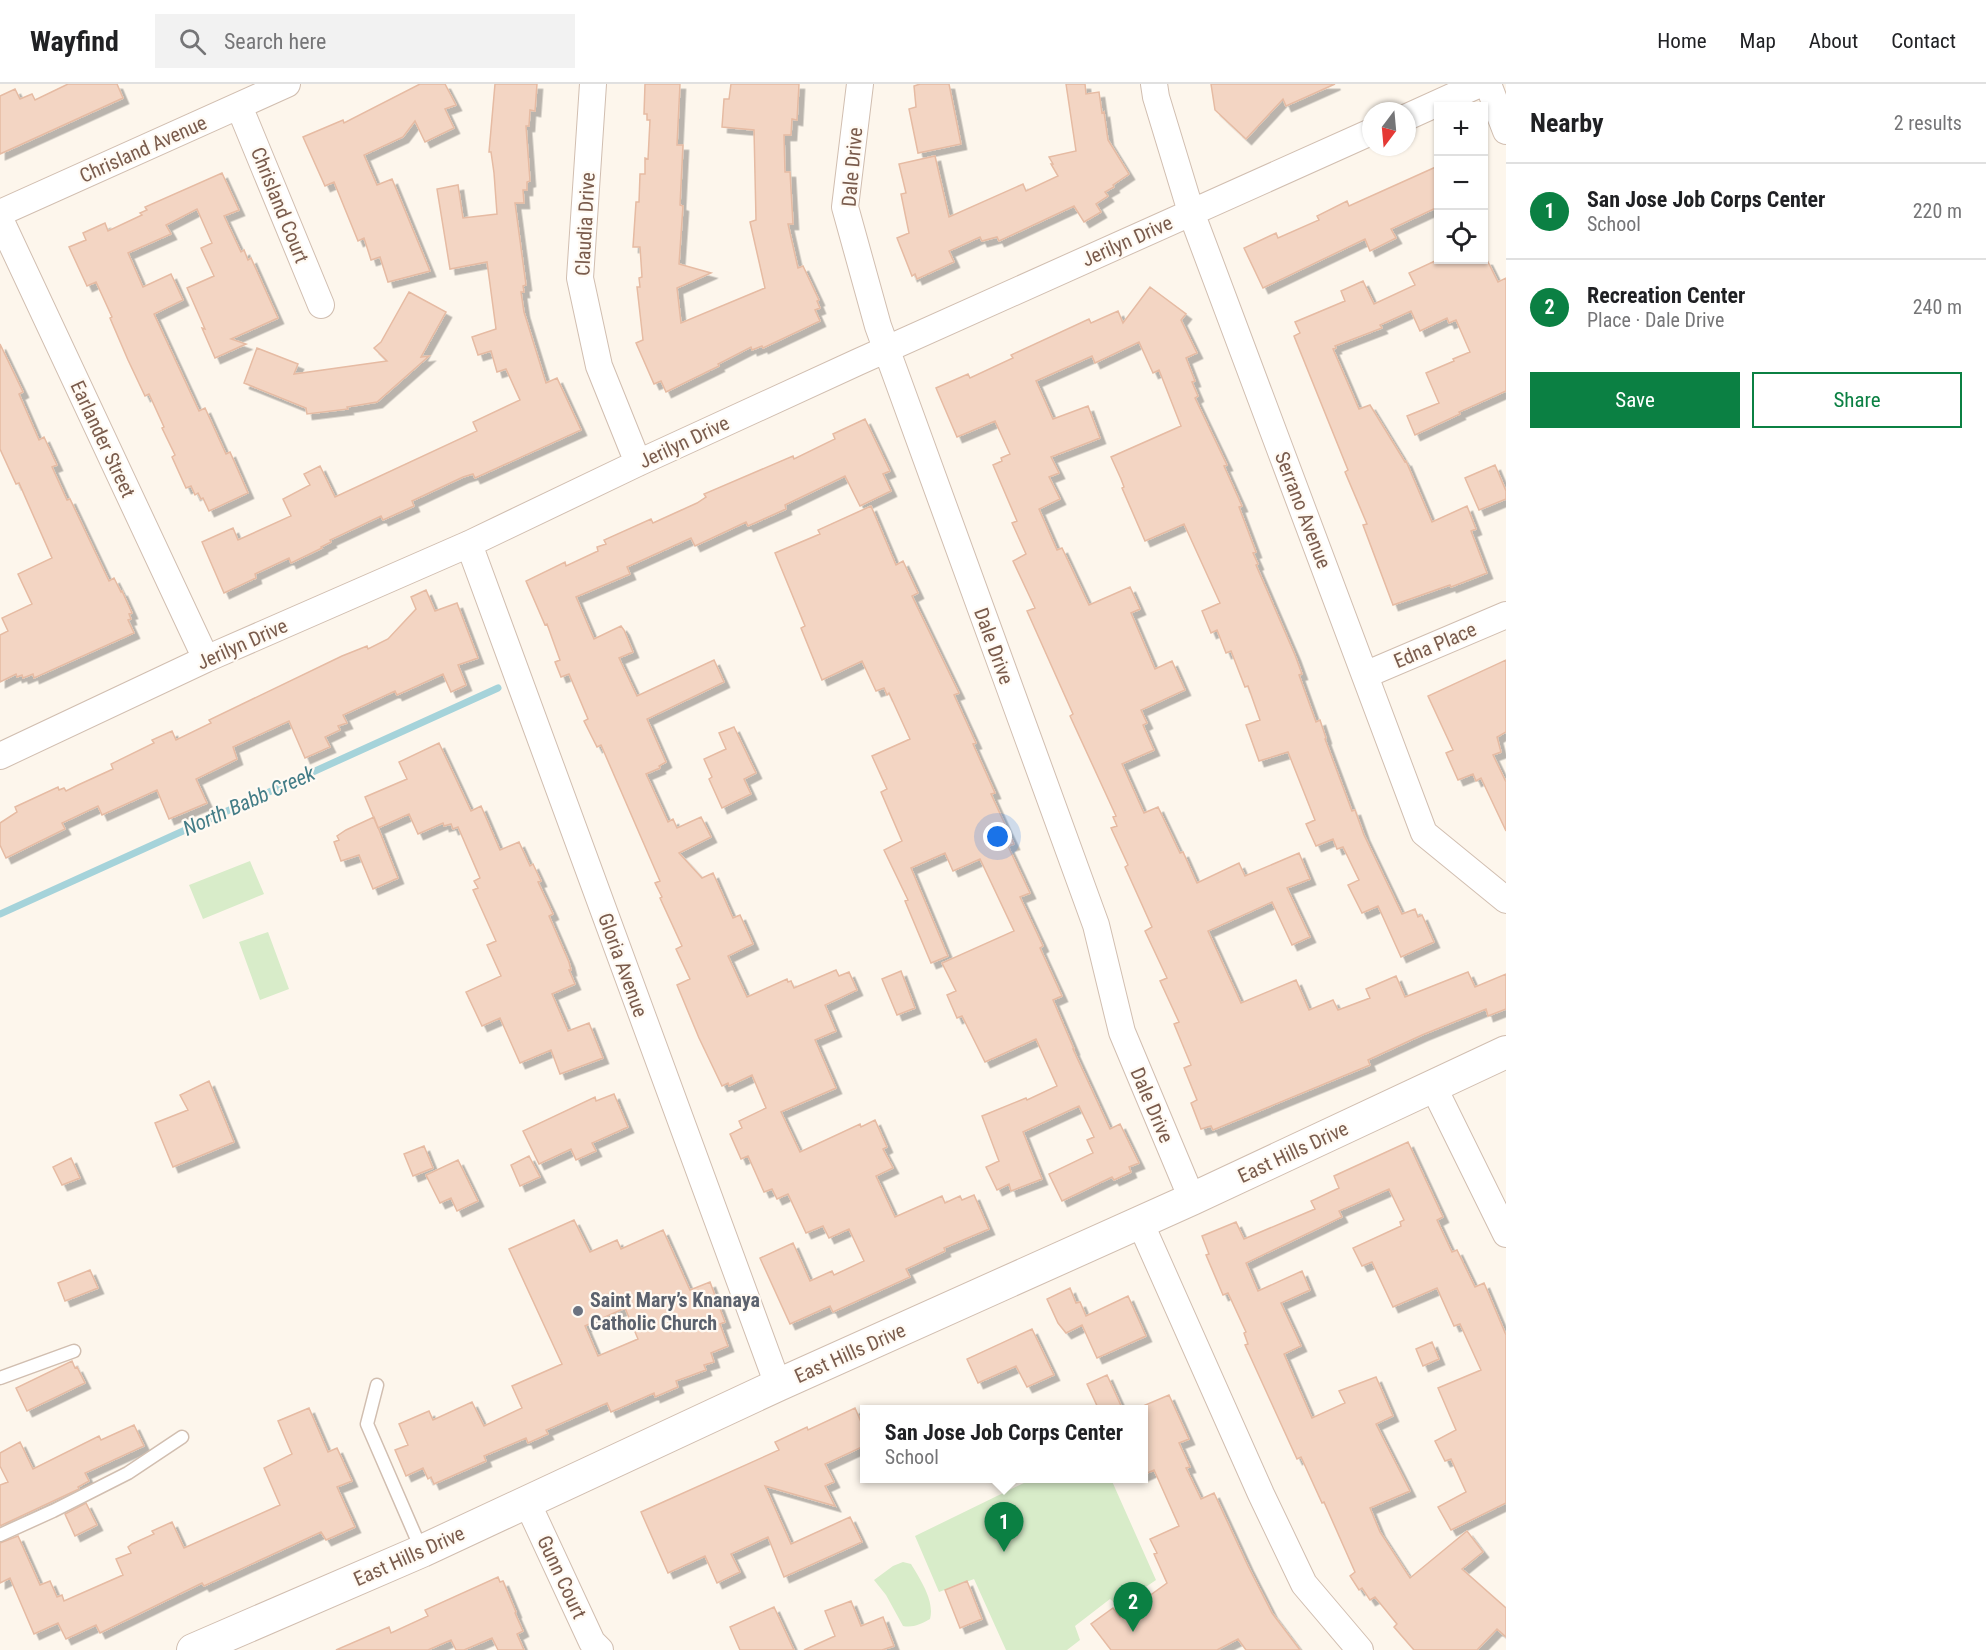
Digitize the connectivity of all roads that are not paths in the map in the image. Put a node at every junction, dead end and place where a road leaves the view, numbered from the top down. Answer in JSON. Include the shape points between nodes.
{"nodes":[{"id":1,"x":287,"y":84,"type":"edge"},
{"id":2,"x":593,"y":84,"type":"edge"},
{"id":3,"x":860,"y":84,"type":"edge"},
{"id":4,"x":1154,"y":84,"type":"edge"},
{"id":5,"x":1480,"y":84,"type":"edge"},
{"id":6,"x":1488,"y":84,"type":"edge"},
{"id":7,"x":239,"y":106,"type":"junction"},
{"id":8,"x":1416,"y":113,"type":"edge"},
{"id":9,"x":1506,"y":131,"type":"edge"},
{"id":10,"x":1362,"y":136,"type":"edge"},
{"id":11,"x":1191,"y":212,"type":"junction"},
{"id":12,"x":0,"y":213,"type":"edge"},
{"id":13,"x":0,"y":219,"type":"edge"},
{"id":14,"x":321,"y":305,"type":"dead end"},
{"id":15,"x":885,"y":350,"type":"junction"},
{"id":16,"x":639,"y":463,"type":"junction"},
{"id":17,"x":469,"y":544,"type":"junction"},
{"id":18,"x":1506,"y":615,"type":"edge"},
{"id":19,"x":206,"y":659,"type":"junction"},
{"id":20,"x":1365,"y":675,"type":"junction"},
{"id":21,"x":0,"y":756,"type":"edge"},
{"id":22,"x":1506,"y":900,"type":"edge"},
{"id":23,"x":1506,"y":1052,"type":"edge"},
{"id":24,"x":1433,"y":1086,"type":"junction"},
{"id":25,"x":1192,"y":1199,"type":"junction"},
{"id":26,"x":1140,"y":1222,"type":"junction"},
{"id":27,"x":1506,"y":1234,"type":"edge"},
{"id":28,"x":74,"y":1351,"type":"dead end"},
{"id":29,"x":0,"y":1378,"type":"edge"},
{"id":30,"x":376,"y":1385,"type":"dead end"},
{"id":31,"x":778,"y":1385,"type":"junction"},
{"id":32,"x":182,"y":1437,"type":"dead end"},
{"id":33,"x":527,"y":1502,"type":"junction"},
{"id":34,"x":0,"y":1535,"type":"edge"},
{"id":35,"x":422,"y":1551,"type":"junction"},
{"id":36,"x":193,"y":1650,"type":"edge"},
{"id":37,"x":600,"y":1650,"type":"edge"},
{"id":38,"x":1360,"y":1650,"type":"edge"}],
"edges":[{"from":1,"to":7,"type":"street","name":"Chrisland Avenue"},
{"from":2,"to":16,"type":"street","name":"Claudia Drive","via":[[580,278],[599,366]]},
{"from":3,"to":15,"type":"street","name":"Dale Drive","via":[[845,207]]},
{"from":4,"to":11,"type":"street","name":"Serrano Avenue"},
{"from":5,"to":8,"type":"street"},
{"from":6,"to":9,"type":"street"},
{"from":7,"to":12,"type":"street","name":"Chrisland Avenue"},
{"from":7,"to":14,"type":"street","name":"Chrisland Court"},
{"from":10,"to":11,"type":"street","name":"Jerilyn Drive"},
{"from":11,"to":15,"type":"street","name":"Jerilyn Drive"},
{"from":11,"to":20,"type":"street","name":"Serrano Avenue"},
{"from":13,"to":19,"type":"street","name":"Earlander Street"},
{"from":15,"to":16,"type":"street","name":"Jerilyn Drive"},
{"from":15,"to":25,"type":"street","name":"Dale Drive","via":[[1096,925],[1122,1032]]},
{"from":16,"to":17,"type":"street","name":"Jerilyn Drive"},
{"from":17,"to":19,"type":"street","name":"Jerilyn Drive"},
{"from":17,"to":31,"type":"street","name":"Gloria Avenue"},
{"from":18,"to":20,"type":"street","name":"Edna Place"},
{"from":19,"to":21,"type":"street","name":"Jerilyn Drive"},
{"from":20,"to":22,"type":"street","name":"Serrano Avenue","via":[[1424,832]]},
{"from":23,"to":24,"type":"street","name":"East Hills Drive"},
{"from":24,"to":25,"type":"street","name":"East Hills Drive"},
{"from":24,"to":27,"type":"street"},
{"from":25,"to":26,"type":"street","name":"East Hills Drive"},
{"from":26,"to":31,"type":"street","name":"East Hills Drive"},
{"from":26,"to":38,"type":"street","via":[[1304,1584]]},
{"from":28,"to":29,"type":"lane"},
{"from":30,"to":35,"type":"lane","via":[[366,1424]]},
{"from":31,"to":33,"type":"street","name":"East Hills Drive"},
{"from":32,"to":34,"type":"lane","via":[[128,1473]]},
{"from":33,"to":35,"type":"street","name":"East Hills Drive"},
{"from":33,"to":37,"type":"street","name":"Gunn Court","via":[[592,1642]]},
{"from":35,"to":36,"type":"street","name":"East Hills Drive"}]}
